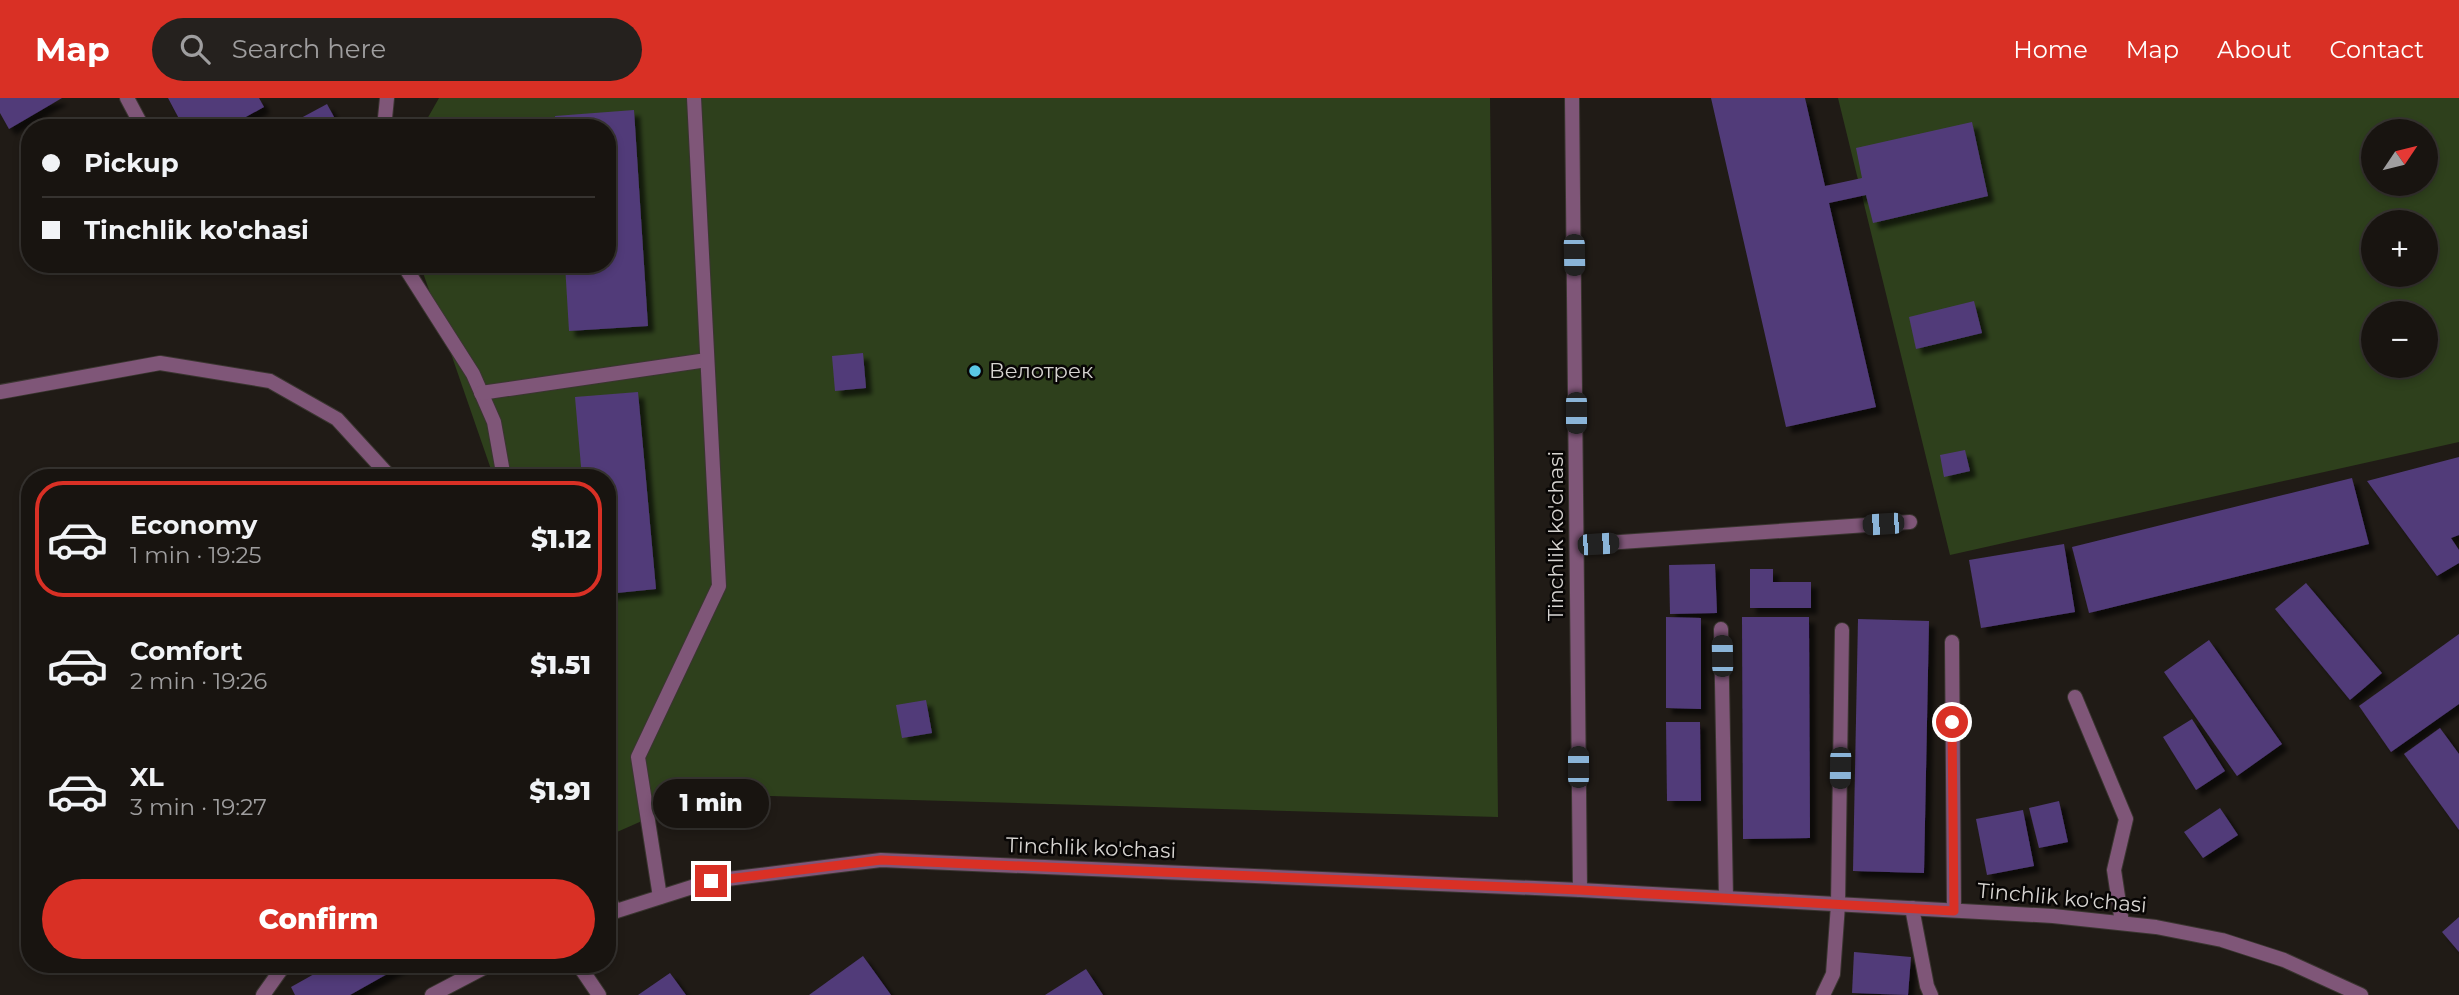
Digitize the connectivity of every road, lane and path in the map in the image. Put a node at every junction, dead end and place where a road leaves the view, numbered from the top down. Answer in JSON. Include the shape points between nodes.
{"nodes":[{"id":1,"x":127,"y":98,"type":"edge"},
{"id":2,"x":387,"y":98,"type":"edge"},
{"id":3,"x":694,"y":98,"type":"edge"},
{"id":4,"x":1572,"y":98,"type":"edge"},
{"id":5,"x":138,"y":119,"type":"edge"},
{"id":6,"x":385,"y":119,"type":"edge"},
{"id":7,"x":409,"y":273,"type":"edge"},
{"id":8,"x":708,"y":360,"type":"junction"},
{"id":9,"x":0,"y":392,"type":"edge"},
{"id":10,"x":481,"y":393,"type":"junction"},
{"id":11,"x":383,"y":469,"type":"edge"},
{"id":12,"x":503,"y":469,"type":"edge"},
{"id":13,"x":1910,"y":522,"type":"dead end"},
{"id":14,"x":1577,"y":545,"type":"junction"},
{"id":15,"x":1721,"y":629,"type":"dead end"},
{"id":16,"x":1842,"y":630,"type":"dead end"},
{"id":17,"x":1952,"y":642,"type":"dead end"},
{"id":18,"x":2075,"y":698,"type":"dead end"},
{"id":19,"x":1580,"y":890,"type":"junction"},
{"id":20,"x":660,"y":897,"type":"junction"},
{"id":21,"x":1726,"y":898,"type":"junction"},
{"id":22,"x":1838,"y":905,"type":"junction"},
{"id":23,"x":1912,"y":908,"type":"junction"},
{"id":24,"x":616,"y":911,"type":"edge"},
{"id":25,"x":1954,"y":911,"type":"junction"},
{"id":26,"x":2122,"y":923,"type":"junction"},
{"id":27,"x":279,"y":973,"type":"edge"},
{"id":28,"x":474,"y":973,"type":"edge"},
{"id":29,"x":584,"y":973,"type":"edge"},
{"id":30,"x":263,"y":995,"type":"edge"},
{"id":31,"x":432,"y":995,"type":"edge"},
{"id":32,"x":599,"y":995,"type":"edge"},
{"id":33,"x":1823,"y":995,"type":"edge"},
{"id":34,"x":1931,"y":995,"type":"edge"},
{"id":35,"x":2361,"y":995,"type":"edge"}],
"edges":[{"from":1,"to":5,"type":"street"},
{"from":2,"to":6,"type":"street"},
{"from":3,"to":8,"type":"street"},
{"from":4,"to":14,"type":"street","name":"Tinchlik ko'chasi"},
{"from":7,"to":10,"type":"street"},
{"from":8,"to":10,"type":"street"},
{"from":8,"to":20,"type":"street","via":[[719,586],[638,757]]},
{"from":9,"to":11,"type":"street","via":[[160,363],[270,381],[337,419]]},
{"from":10,"to":12,"type":"street","via":[[494,422]]},
{"from":13,"to":14,"type":"street"},
{"from":14,"to":19,"type":"street","name":"Tinchlik ko'chasi"},
{"from":15,"to":21,"type":"street"},
{"from":16,"to":22,"type":"street"},
{"from":17,"to":25,"type":"street"},
{"from":18,"to":26,"type":"street","via":[[2126,819],[2114,870]]},
{"from":19,"to":20,"type":"street","name":"Tinchlik ko'chasi","via":[[881,860],[711,881]]},
{"from":19,"to":21,"type":"street","name":"Tinchlik ko'chasi"},
{"from":20,"to":24,"type":"street","name":"Tinchlik ko'chasi"},
{"from":21,"to":22,"type":"street","name":"Tinchlik ko'chasi"},
{"from":22,"to":23,"type":"street","name":"Tinchlik ko'chasi"},
{"from":22,"to":33,"type":"street","via":[[1833,974]]},
{"from":23,"to":25,"type":"street","name":"Tinchlik ko'chasi"},
{"from":23,"to":34,"type":"street"},
{"from":25,"to":26,"type":"street","name":"Tinchlik ko'chasi"},
{"from":26,"to":35,"type":"street","name":"Tinchlik ko'chasi","via":[[2222,940],[2315,971]]},
{"from":27,"to":30,"type":"street"},
{"from":28,"to":31,"type":"street"},
{"from":29,"to":32,"type":"street"}]}
